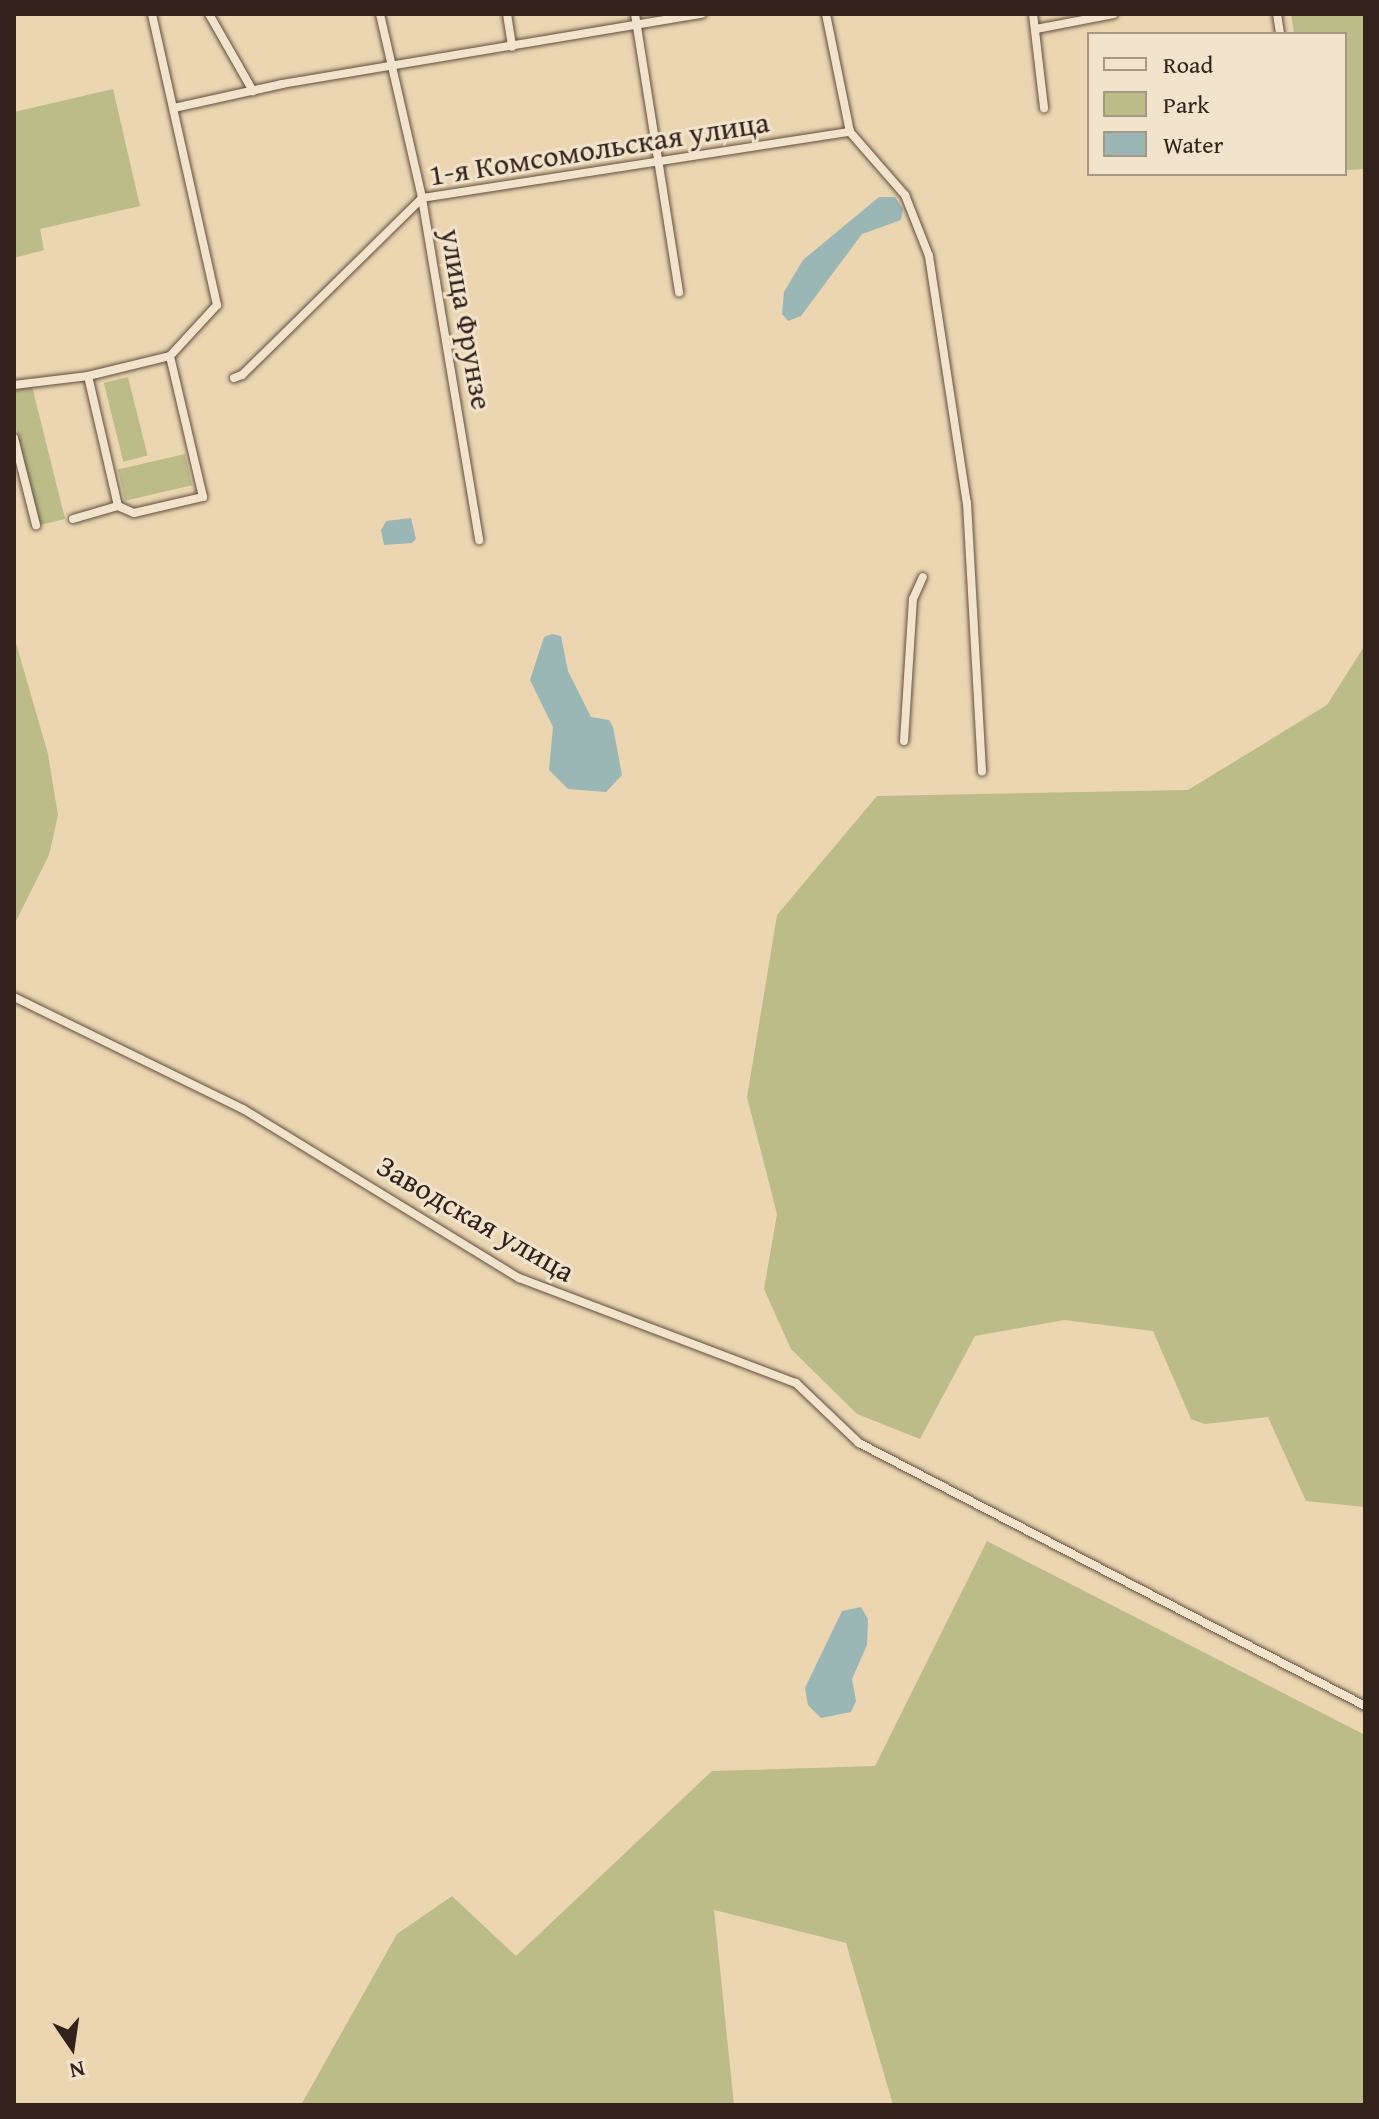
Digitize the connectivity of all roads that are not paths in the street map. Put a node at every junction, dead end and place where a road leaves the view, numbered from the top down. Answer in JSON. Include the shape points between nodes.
{"nodes":[{"id":1,"x":152,"y":14,"type":"edge"},
{"id":2,"x":209,"y":14,"type":"edge"},
{"id":3,"x":380,"y":14,"type":"edge"},
{"id":4,"x":507,"y":14,"type":"edge"},
{"id":5,"x":635,"y":14,"type":"edge"},
{"id":6,"x":702,"y":14,"type":"edge"},
{"id":7,"x":826,"y":14,"type":"edge"},
{"id":8,"x":1033,"y":14,"type":"edge"},
{"id":9,"x":1114,"y":14,"type":"edge"},
{"id":10,"x":637,"y":25,"type":"junction"},
{"id":11,"x":1036,"y":29,"type":"junction"},
{"id":12,"x":512,"y":47,"type":"junction"},
{"id":13,"x":393,"y":70,"type":"junction"},
{"id":14,"x":253,"y":91,"type":"junction"},
{"id":15,"x":174,"y":108,"type":"junction"},
{"id":16,"x":1044,"y":108,"type":"dead end"},
{"id":17,"x":850,"y":132,"type":"junction"},
{"id":18,"x":658,"y":160,"type":"junction"},
{"id":19,"x":422,"y":198,"type":"junction"},
{"id":20,"x":679,"y":293,"type":"dead end"},
{"id":21,"x":170,"y":356,"type":"junction"},
{"id":22,"x":88,"y":376,"type":"junction"},
{"id":23,"x":234,"y":378,"type":"dead end"},
{"id":24,"x":14,"y":385,"type":"edge"},
{"id":25,"x":14,"y":438,"type":"edge"},
{"id":26,"x":118,"y":506,"type":"junction"},
{"id":27,"x":73,"y":519,"type":"dead end"},
{"id":28,"x":36,"y":525,"type":"dead end"},
{"id":29,"x":479,"y":540,"type":"dead end"},
{"id":30,"x":923,"y":577,"type":"dead end"},
{"id":31,"x":904,"y":741,"type":"dead end"},
{"id":32,"x":982,"y":772,"type":"dead end"},
{"id":33,"x":14,"y":997,"type":"edge"},
{"id":34,"x":1365,"y":1706,"type":"edge"}],
"edges":[{"from":1,"to":15,"type":"street"},
{"from":2,"to":14,"type":"street"},
{"from":3,"to":13,"type":"street","name":"улица Фрунзе"},
{"from":4,"to":12,"type":"street"},
{"from":5,"to":10,"type":"street"},
{"from":6,"to":10,"type":"street"},
{"from":7,"to":17,"type":"street"},
{"from":8,"to":11,"type":"street"},
{"from":9,"to":11,"type":"street"},
{"from":10,"to":12,"type":"street"},
{"from":10,"to":18,"type":"street"},
{"from":11,"to":16,"type":"street"},
{"from":12,"to":13,"type":"street"},
{"from":13,"to":14,"type":"street"},
{"from":13,"to":19,"type":"street","name":"улица Фрунзе"},
{"from":14,"to":15,"type":"street"},
{"from":15,"to":21,"type":"street","via":[[217,305]]},
{"from":17,"to":18,"type":"street","name":"1-я Комсомольская улица"},
{"from":17,"to":32,"type":"street","via":[[916,213],[932,270],[967,503]]},
{"from":18,"to":19,"type":"street","name":"1-я Комсомольская улица"},
{"from":18,"to":20,"type":"street"},
{"from":19,"to":23,"type":"street","name":"1-я Комсомольская улица"},
{"from":19,"to":29,"type":"street","name":"улица Фрунзе"},
{"from":21,"to":22,"type":"street"},
{"from":21,"to":26,"type":"street","via":[[203,497],[134,513]]},
{"from":22,"to":24,"type":"street"},
{"from":22,"to":26,"type":"street"},
{"from":25,"to":28,"type":"street"},
{"from":26,"to":27,"type":"street"},
{"from":30,"to":31,"type":"street","via":[[913,599]]},
{"from":33,"to":34,"type":"street","name":"Заводская улица","via":[[243,1109],[519,1278],[796,1383],[848,1436]]}]}
